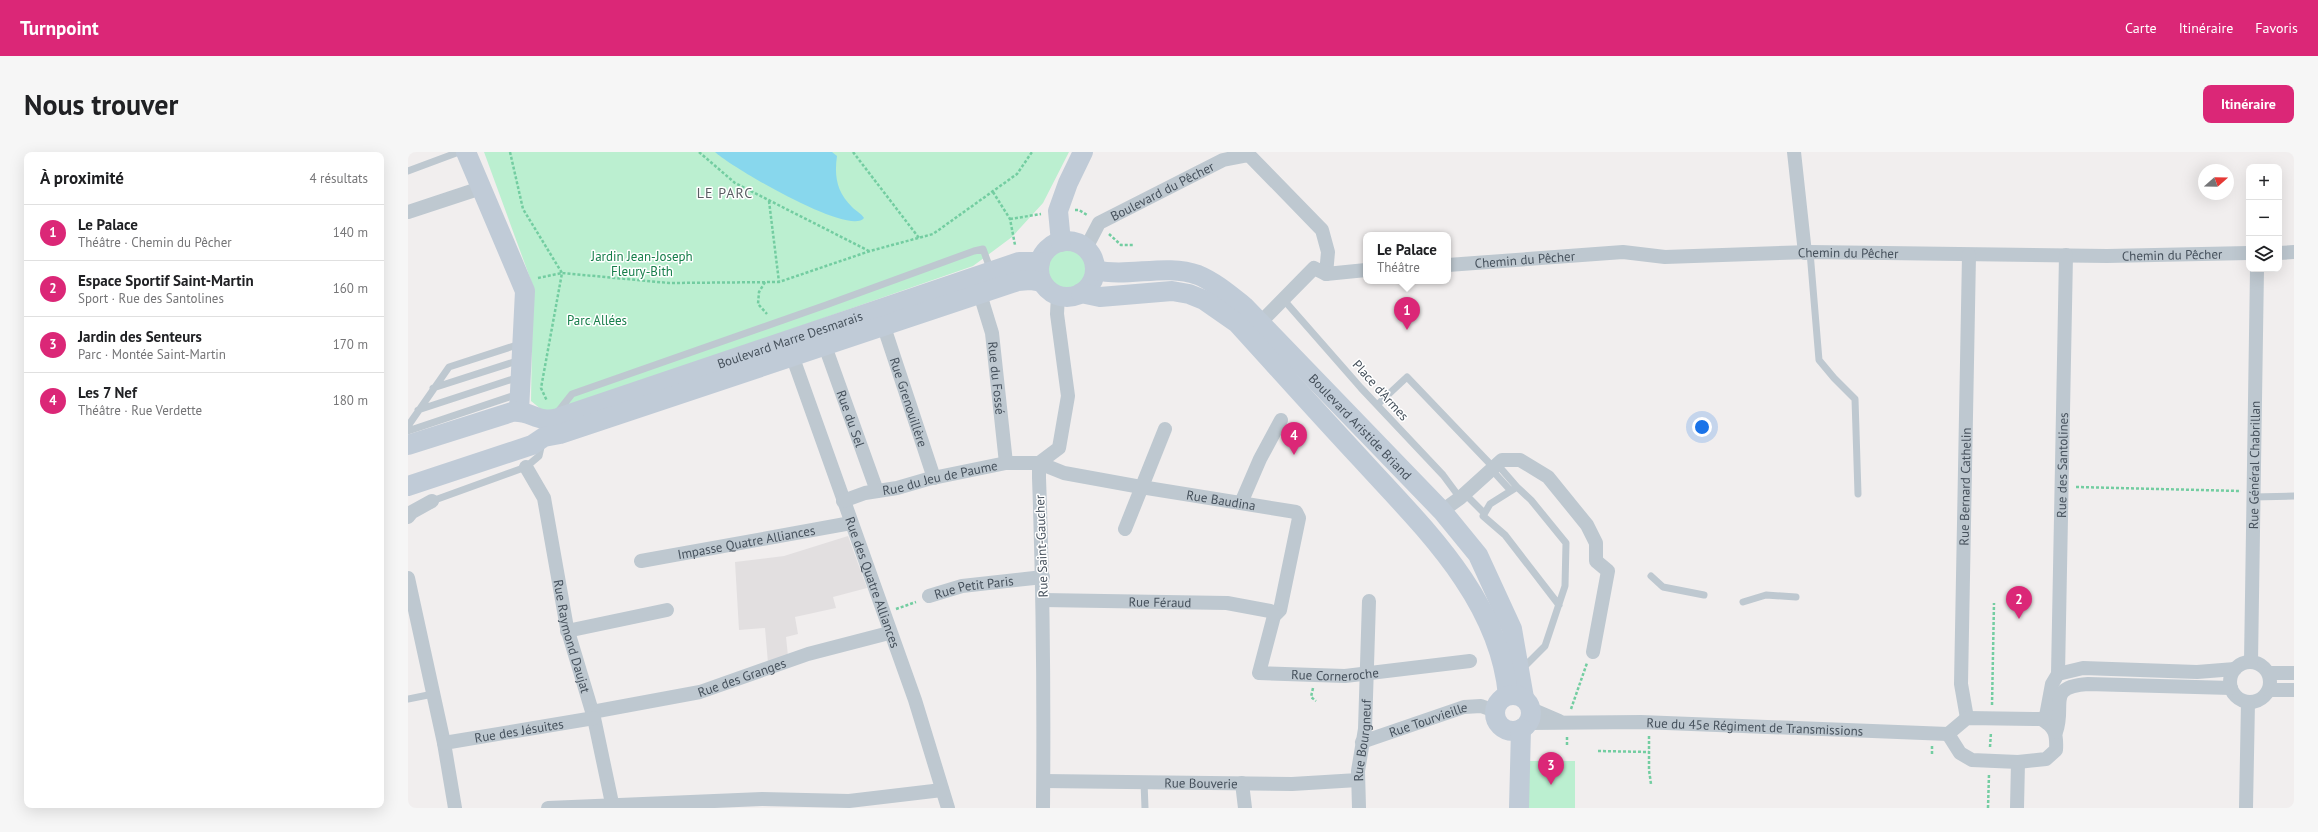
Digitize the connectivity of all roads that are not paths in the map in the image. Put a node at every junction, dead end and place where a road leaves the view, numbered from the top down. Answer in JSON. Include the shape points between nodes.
{"nodes":[{"id":1,"x":459,"y":152,"type":"edge"},
{"id":2,"x":466,"y":152,"type":"edge"},
{"id":3,"x":1083,"y":152,"type":"edge"},
{"id":4,"x":1794,"y":152,"type":"edge"},
{"id":5,"x":408,"y":171,"type":"edge"},
{"id":6,"x":481,"y":188,"type":"junction"},
{"id":7,"x":408,"y":212,"type":"edge"},
{"id":8,"x":1061,"y":242,"type":"junction"},
{"id":9,"x":1086,"y":248,"type":"junction"},
{"id":10,"x":2294,"y":252,"type":"edge"},
{"id":11,"x":1807,"y":253,"type":"junction"},
{"id":12,"x":2246,"y":253,"type":"edge"},
{"id":13,"x":2282,"y":253,"type":"edge"},
{"id":14,"x":1969,"y":255,"type":"junction"},
{"id":15,"x":2066,"y":255,"type":"junction"},
{"id":16,"x":1040,"y":262,"type":"junction"},
{"id":17,"x":1451,"y":266,"type":"edge"},
{"id":18,"x":1095,"y":270,"type":"junction"},
{"id":19,"x":1363,"y":270,"type":"edge"},
{"id":20,"x":1320,"y":271,"type":"junction"},
{"id":21,"x":2258,"y":272,"type":"edge"},
{"id":22,"x":1042,"y":282,"type":"junction"},
{"id":23,"x":1081,"y":293,"type":"junction"},
{"id":24,"x":980,"y":294,"type":"junction"},
{"id":25,"x":1058,"y":295,"type":"junction"},
{"id":26,"x":1283,"y":299,"type":"junction"},
{"id":27,"x":1260,"y":323,"type":"junction"},
{"id":28,"x":884,"y":327,"type":"junction"},
{"id":29,"x":824,"y":346,"type":"junction"},
{"id":30,"x":793,"y":358,"type":"junction"},
{"id":31,"x":521,"y":377,"type":"junction"},
{"id":32,"x":433,"y":388,"type":"junction"},
{"id":33,"x":1378,"y":405,"type":"junction"},
{"id":34,"x":418,"y":410,"type":"junction"},
{"id":35,"x":1281,"y":420,"type":"dead end"},
{"id":36,"x":548,"y":424,"type":"junction"},
{"id":37,"x":408,"y":426,"type":"edge"},
{"id":38,"x":1165,"y":429,"type":"dead end"},
{"id":39,"x":408,"y":431,"type":"edge"},
{"id":40,"x":408,"y":445,"type":"edge"},
{"id":41,"x":1006,"y":463,"type":"junction"},
{"id":42,"x":1039,"y":463,"type":"junction"},
{"id":43,"x":526,"y":467,"type":"junction"},
{"id":44,"x":1494,"y":467,"type":"junction"},
{"id":45,"x":934,"y":478,"type":"junction"},
{"id":46,"x":408,"y":487,"type":"edge"},
{"id":47,"x":1141,"y":487,"type":"junction"},
{"id":48,"x":1514,"y":489,"type":"junction"},
{"id":49,"x":878,"y":491,"type":"junction"},
{"id":50,"x":1858,"y":494,"type":"dead end"},
{"id":51,"x":2253,"y":494,"type":"junction"},
{"id":52,"x":1462,"y":496,"type":"junction"},
{"id":53,"x":2294,"y":496,"type":"edge"},
{"id":54,"x":432,"y":501,"type":"junction"},
{"id":55,"x":843,"y":501,"type":"junction"},
{"id":56,"x":1241,"y":503,"type":"junction"},
{"id":57,"x":1442,"y":511,"type":"junction"},
{"id":58,"x":1484,"y":514,"type":"junction"},
{"id":59,"x":408,"y":517,"type":"edge"},
{"id":60,"x":851,"y":523,"type":"junction"},
{"id":61,"x":1125,"y":529,"type":"dead end"},
{"id":62,"x":641,"y":561,"type":"dead end"},
{"id":63,"x":1651,"y":576,"type":"dead end"},
{"id":64,"x":1043,"y":577,"type":"junction"},
{"id":65,"x":408,"y":578,"type":"edge"},
{"id":66,"x":1704,"y":595,"type":"dead end"},
{"id":67,"x":929,"y":596,"type":"road end"},
{"id":68,"x":1796,"y":597,"type":"dead end"},
{"id":69,"x":1043,"y":600,"type":"junction"},
{"id":70,"x":1369,"y":601,"type":"dead end"},
{"id":71,"x":1743,"y":602,"type":"dead end"},
{"id":72,"x":1559,"y":605,"type":"junction"},
{"id":73,"x":667,"y":610,"type":"dead end"},
{"id":74,"x":1274,"y":616,"type":"junction"},
{"id":75,"x":567,"y":631,"type":"junction"},
{"id":76,"x":889,"y":633,"type":"junction"},
{"id":77,"x":1593,"y":652,"type":"road end"},
{"id":78,"x":1470,"y":661,"type":"dead end"},
{"id":79,"x":2252,"y":662,"type":"junction"},
{"id":80,"x":2235,"y":669,"type":"junction"},
{"id":81,"x":1520,"y":671,"type":"junction"},
{"id":82,"x":1368,"y":673,"type":"junction"},
{"id":83,"x":2269,"y":673,"type":"junction"},
{"id":84,"x":2294,"y":673,"type":"edge"},
{"id":85,"x":2058,"y":674,"type":"junction"},
{"id":86,"x":2231,"y":688,"type":"junction"},
{"id":87,"x":2269,"y":690,"type":"junction"},
{"id":88,"x":2294,"y":690,"type":"edge"},
{"id":89,"x":433,"y":694,"type":"junction"},
{"id":90,"x":408,"y":699,"type":"edge"},
{"id":91,"x":2248,"y":702,"type":"junction"},
{"id":92,"x":1495,"y":711,"type":"joint"},
{"id":93,"x":1520,"y":714,"type":"junction"},
{"id":94,"x":593,"y":715,"type":"junction"},
{"id":95,"x":1967,"y":718,"type":"junction"},
{"id":96,"x":2041,"y":719,"type":"junction"},
{"id":97,"x":2056,"y":732,"type":"junction"},
{"id":98,"x":1948,"y":734,"type":"junction"},
{"id":99,"x":1362,"y":742,"type":"junction"},
{"id":100,"x":444,"y":744,"type":"junction"},
{"id":101,"x":2018,"y":762,"type":"junction"},
{"id":102,"x":1358,"y":780,"type":"junction"},
{"id":103,"x":1044,"y":781,"type":"junction"},
{"id":104,"x":1144,"y":782,"type":"junction"},
{"id":105,"x":1242,"y":783,"type":"junction"},
{"id":106,"x":942,"y":790,"type":"junction"},
{"id":107,"x":868,"y":803,"type":"edge"},
{"id":108,"x":830,"y":805,"type":"edge"},
{"id":109,"x":613,"y":807,"type":"edge"},
{"id":110,"x":454,"y":808,"type":"edge"},
{"id":111,"x":548,"y":808,"type":"edge"},
{"id":112,"x":948,"y":808,"type":"edge"},
{"id":113,"x":1043,"y":808,"type":"edge"},
{"id":114,"x":1146,"y":808,"type":"edge"},
{"id":115,"x":1245,"y":808,"type":"edge"},
{"id":116,"x":1359,"y":808,"type":"edge"},
{"id":117,"x":1508,"y":808,"type":"edge"},
{"id":118,"x":1519,"y":808,"type":"edge"},
{"id":119,"x":2017,"y":808,"type":"edge"},
{"id":120,"x":2246,"y":808,"type":"edge"}],
"edges":[{"from":1,"to":5,"type":"lane"},
{"from":2,"to":6,"type":"main road"},
{"from":3,"to":8,"type":"main road","via":[[1058,211]]},
{"from":4,"to":11,"type":"street"},
{"from":6,"to":7,"type":"street"},
{"from":6,"to":31,"type":"main road","via":[[525,291]]},
{"from":8,"to":9,"type":"main road","via":[[1074,242]]},
{"from":8,"to":16,"type":"main road","via":[[1050,247]]},
{"from":9,"to":18,"type":"main road","via":[[1093,258]]},
{"from":9,"to":20,"type":"street","name":"Boulevard du Pêcher","via":[[1098,223],[1223,160],[1250,155],[1322,230],[1328,252]]},
{"from":10,"to":13,"type":"street"},
{"from":11,"to":14,"type":"street","name":"Chemin du Pêcher"},
{"from":11,"to":17,"type":"street","name":"Chemin du Pêcher","via":[[1664,257],[1622,252]]},
{"from":11,"to":50,"type":"lane","via":[[1819,360],[1855,399]]},
{"from":12,"to":15,"type":"street","name":"Chemin du Pêcher"},
{"from":14,"to":15,"type":"street","name":"Chemin du Pêcher"},
{"from":14,"to":95,"type":"street","name":"Rue Bernard Cathelin","via":[[1961,684]]},
{"from":15,"to":85,"type":"street","name":"Rue des Santolines"},
{"from":16,"to":22,"type":"main road"},
{"from":16,"to":36,"type":"main road","name":"Boulevard Marre Desmarais","via":[[1019,262],[991,271]]},
{"from":18,"to":23,"type":"main road","via":[[1091,283]]},
{"from":18,"to":27,"type":"main road","name":"Boulevard Aristide Briand","via":[[1124,274],[1173,271],[1198,275],[1244,306]]},
{"from":19,"to":20,"type":"street"},
{"from":20,"to":26,"type":"street"},
{"from":21,"to":51,"type":"street","name":"Rue Général Chabrillan"},
{"from":22,"to":24,"type":"main road","name":"Boulevard Marre Desmarais","via":[[1018,282]]},
{"from":22,"to":25,"type":"main road"},
{"from":23,"to":25,"type":"main road","via":[[1070,297]]},
{"from":23,"to":93,"type":"main road","name":"Boulevard Aristide Briand","via":[[1100,297],[1172,291],[1190,294],[1204,300],[1237,323],[1419,523],[1470,588],[1496,640]]},
{"from":24,"to":28,"type":"main road","name":"Boulevard Marre Desmarais"},
{"from":24,"to":41,"type":"street","name":"Rue du Fossé","via":[[992,333]]},
{"from":25,"to":42,"type":"street","via":[[1057,314],[1068,396],[1059,448]]},
{"from":26,"to":27,"type":"street"},
{"from":26,"to":33,"type":"lane","name":"Place d'Armes"},
{"from":27,"to":57,"type":"main road","name":"Boulevard Aristide Briand"},
{"from":28,"to":29,"type":"main road","name":"Boulevard Marre Desmarais"},
{"from":28,"to":45,"type":"street","name":"Rue Grenouillère"},
{"from":29,"to":30,"type":"main road","name":"Boulevard Marre Desmarais"},
{"from":29,"to":49,"type":"street","name":"Rue du Sel"},
{"from":30,"to":36,"type":"main road","name":"Boulevard Marre Desmarais","via":[[560,434]]},
{"from":30,"to":55,"type":"street","name":"Rue des Quatre Alliances"},
{"from":31,"to":32,"type":"lane"},
{"from":31,"to":32,"type":"lane","via":[[448,367]]},
{"from":31,"to":34,"type":"lane"},
{"from":31,"to":36,"type":"main road","via":[[524,411]]},
{"from":31,"to":39,"type":"lane"},
{"from":31,"to":40,"type":"main road"},
{"from":32,"to":34,"type":"lane"},
{"from":33,"to":44,"type":"lane","via":[[1407,377]]},
{"from":33,"to":52,"type":"lane","name":"Place d'Armes"},
{"from":34,"to":37,"type":"lane"},
{"from":35,"to":56,"type":"street"},
{"from":36,"to":43,"type":"lane","via":[[539,456]]},
{"from":36,"to":46,"type":"main road","name":"Boulevard Marre Desmarais","via":[[532,445]]},
{"from":38,"to":47,"type":"street"},
{"from":41,"to":42,"type":"street","name":"Rue du Jeu de Paume"},
{"from":41,"to":45,"type":"street","name":"Rue du Jeu de Paume"},
{"from":42,"to":47,"type":"street","name":"Rue Baudina","via":[[1064,473]]},
{"from":42,"to":64,"type":"street","name":"Rue Saint-Gaucher"},
{"from":43,"to":54,"type":"lane"},
{"from":43,"to":75,"type":"street","name":"Rue Raymond Daujat","via":[[544,498]]},
{"from":44,"to":48,"type":"lane"},
{"from":44,"to":52,"type":"street"},
{"from":44,"to":77,"type":"street","via":[[1502,460],[1516,458],[1526,462],[1548,476],[1587,525],[1596,543],[1596,562],[1608,571]]},
{"from":45,"to":49,"type":"street","name":"Rue du Jeu de Paume"},
{"from":46,"to":54,"type":"street"},
{"from":47,"to":56,"type":"street","name":"Rue Baudina"},
{"from":47,"to":61,"type":"street"},
{"from":48,"to":58,"type":"lane","via":[[1490,504]]},
{"from":48,"to":72,"type":"lane","via":[[1531,500],[1566,543],[1565,586]]},
{"from":49,"to":55,"type":"street","name":"Rue du Jeu de Paume"},
{"from":51,"to":53,"type":"lane"},
{"from":51,"to":79,"type":"street","name":"Rue Général Chabrillan"},
{"from":52,"to":57,"type":"street"},
{"from":52,"to":58,"type":"lane","name":"Place d'Armes"},
{"from":54,"to":59,"type":"street"},
{"from":55,"to":60,"type":"street","name":"Rue des Quatre Alliances"},
{"from":56,"to":74,"type":"street","name":"Rue Baudina","via":[[1296,512],[1299,518],[1280,610]]},
{"from":57,"to":81,"type":"main road","name":"Boulevard Aristide Briand","via":[[1478,555],[1487,571],[1512,629]]},
{"from":58,"to":72,"type":"lane","name":"Place d'Armes","via":[[1483,516],[1505,535]]},
{"from":60,"to":62,"type":"street","name":"Impasse Quatre Alliances"},
{"from":60,"to":76,"type":"street","name":"Rue des Quatre Alliances"},
{"from":63,"to":66,"type":"lane","via":[[1663,588]]},
{"from":64,"to":67,"type":"street","name":"Rue Petit Paris","via":[[962,586]]},
{"from":64,"to":69,"type":"street","name":"Rue Saint-Gaucher"},
{"from":65,"to":89,"type":"street"},
{"from":68,"to":71,"type":"lane","via":[[1766,595]]},
{"from":69,"to":74,"type":"street","name":"Rue Féraud","via":[[1226,603],[1270,611]]},
{"from":69,"to":103,"type":"street","name":"Rue Saint-Gaucher"},
{"from":70,"to":82,"type":"street","name":"Rue Bourgneuf"},
{"from":72,"to":81,"type":"lane","via":[[1545,646]]},
{"from":73,"to":75,"type":"street"},
{"from":74,"to":82,"type":"street","name":"Rue Corneroche","via":[[1259,674],[1345,676]]},
{"from":75,"to":94,"type":"street","name":"Rue Raymond Daujat"},
{"from":76,"to":94,"type":"street","name":"Rue des Granges","via":[[808,654],[700,692]]},
{"from":76,"to":106,"type":"street","name":"Rue des Quatre Alliances","via":[[915,700]]},
{"from":78,"to":82,"type":"street","name":"Rue Corneroche"},
{"from":79,"to":80,"type":"street","via":[[2245,662]]},
{"from":79,"to":83,"type":"street","via":[[2262,666]]},
{"from":80,"to":85,"type":"street","via":[[2197,672],[2083,668]]},
{"from":80,"to":86,"type":"street","via":[[2231,675]]},
{"from":81,"to":93,"type":"main road","name":"Boulevard Aristide Briand"},
{"from":82,"to":99,"type":"street","name":"Rue Bourgneuf"},
{"from":83,"to":84,"type":"street"},
{"from":83,"to":87,"type":"street"},
{"from":85,"to":96,"type":"street","name":"Rue des Santolines","via":[[2052,684],[2046,716]]},
{"from":86,"to":91,"type":"street","via":[[2238,698]]},
{"from":86,"to":97,"type":"street","via":[[2088,684],[2067,688],[2062,691],[2059,698]]},
{"from":87,"to":88,"type":"street"},
{"from":87,"to":91,"type":"street","via":[[2259,700]]},
{"from":89,"to":90,"type":"lane"},
{"from":89,"to":100,"type":"street"},
{"from":91,"to":120,"type":"street"},
{"from":92,"to":93,"type":"main road","via":[[1502,698]]},
{"from":92,"to":99,"type":"street","name":"Rue Tourvieille","via":[[1481,706],[1464,707]]},
{"from":93,"to":98,"type":"street","name":"Rue du 45e Régiment de Transmissions","via":[[1565,722],[1649,722]]},
{"from":93,"to":117,"type":"main road"},
{"from":93,"to":118,"type":"main road"},
{"from":94,"to":100,"type":"street","name":"Rue des Jésuites"},
{"from":94,"to":109,"type":"street","name":"Rue Raymond Daujat"},
{"from":95,"to":96,"type":"street"},
{"from":95,"to":98,"type":"street"},
{"from":96,"to":97,"type":"street","via":[[2051,725]]},
{"from":97,"to":101,"type":"street","via":[[2056,750],[2046,759]]},
{"from":98,"to":101,"type":"street","via":[[1955,748],[1965,757],[1984,761]]},
{"from":99,"to":102,"type":"street","name":"Rue Bourgneuf"},
{"from":100,"to":110,"type":"street"},
{"from":101,"to":119,"type":"street"},
{"from":102,"to":105,"type":"street","name":"Rue Bouverie","via":[[1292,784]]},
{"from":102,"to":116,"type":"street","name":"Rue Bourgneuf"},
{"from":103,"to":104,"type":"street","name":"Rue Bouverie"},
{"from":103,"to":113,"type":"street","name":"Rue Saint-Gaucher"},
{"from":104,"to":105,"type":"street","name":"Rue Bouverie"},
{"from":104,"to":114,"type":"lane"},
{"from":105,"to":115,"type":"street"},
{"from":106,"to":107,"type":"street"},
{"from":106,"to":112,"type":"street","name":"Rue des Quatre Alliances"},
{"from":107,"to":108,"type":"street"},
{"from":108,"to":109,"type":"street","via":[[762,800]]},
{"from":109,"to":111,"type":"street"}]}
